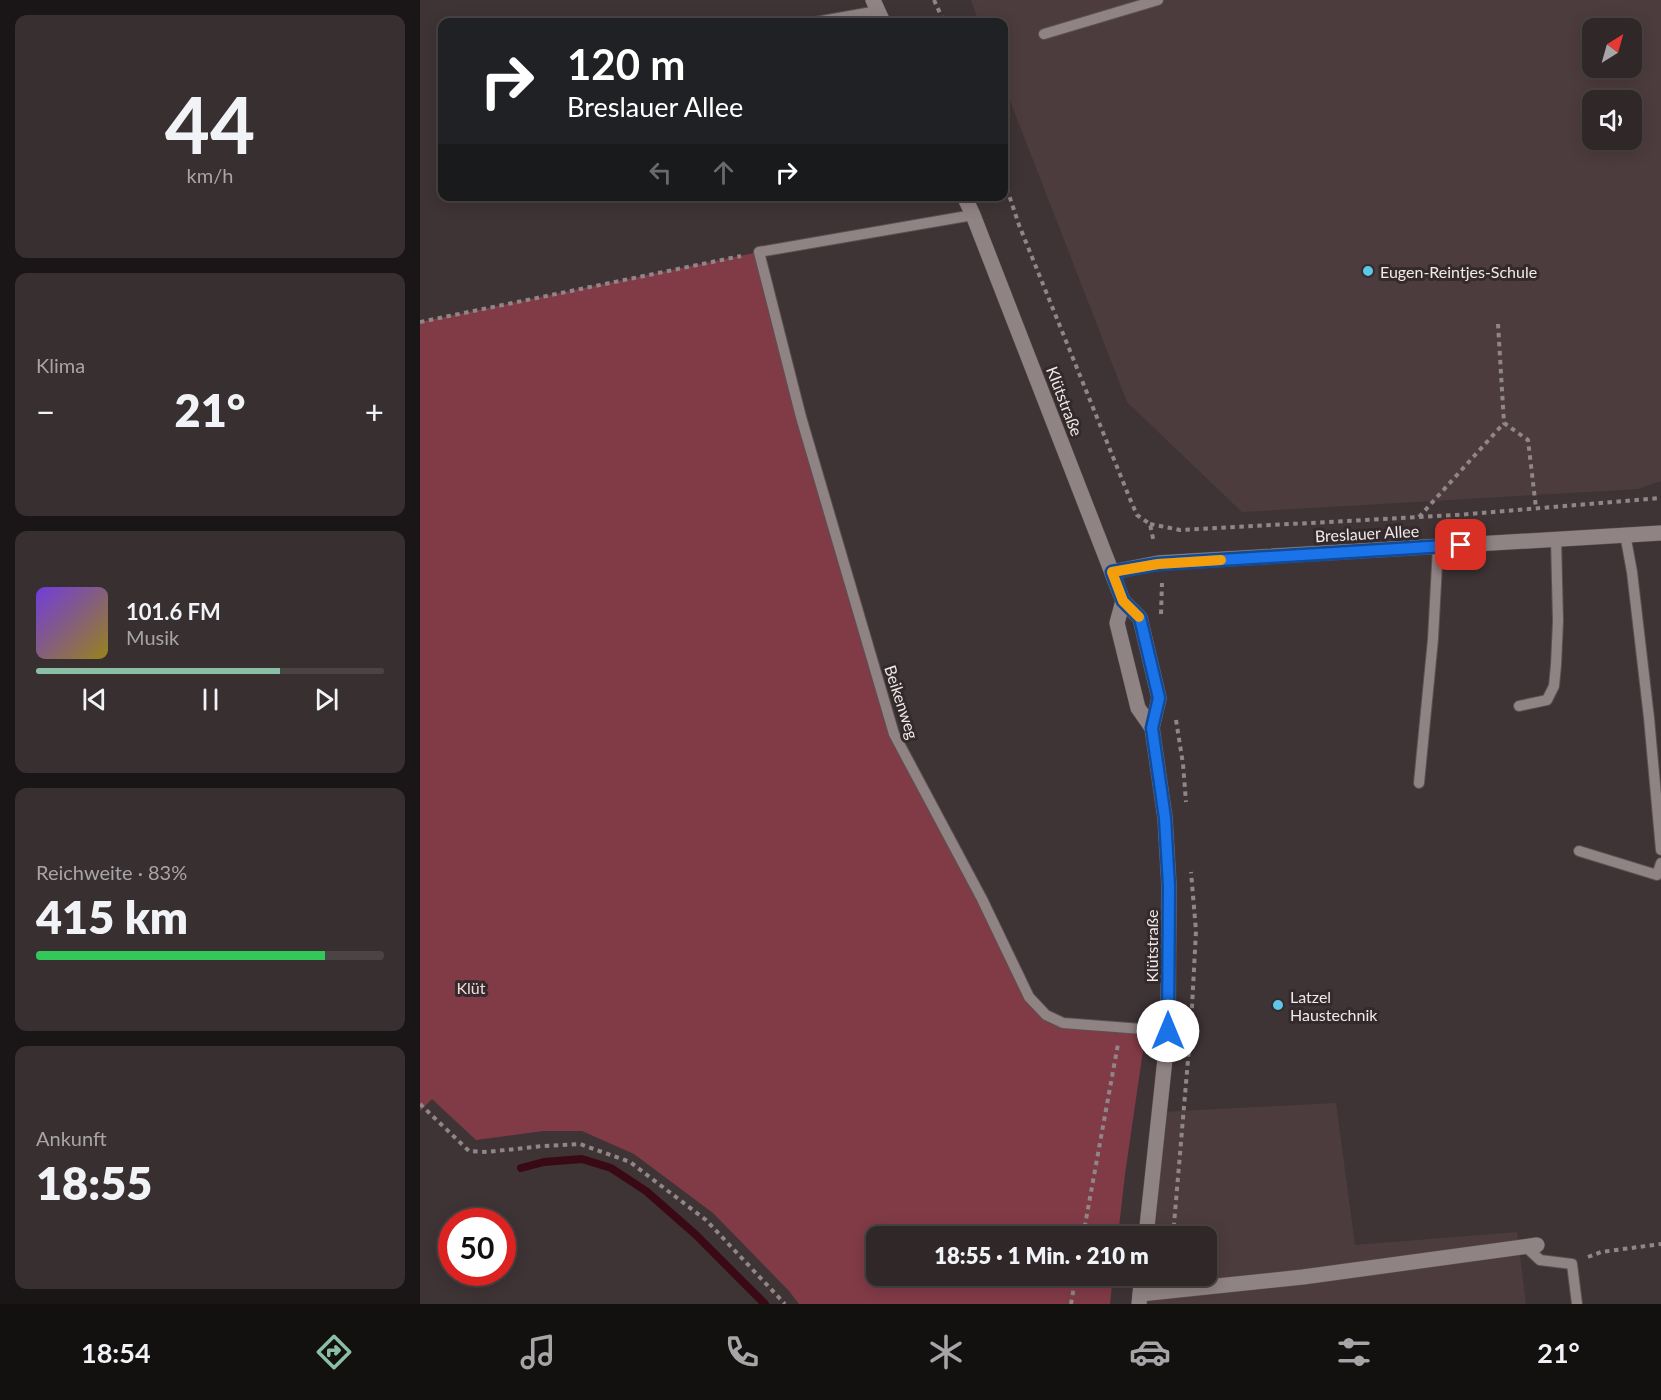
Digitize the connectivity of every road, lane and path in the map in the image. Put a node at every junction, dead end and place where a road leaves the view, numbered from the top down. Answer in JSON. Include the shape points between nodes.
{"nodes":[{"id":1,"x":934,"y":0,"type":"edge"},
{"id":2,"x":1158,"y":0,"type":"edge"},
{"id":3,"x":878,"y":11,"type":"edge"},
{"id":4,"x":839,"y":18,"type":"edge"},
{"id":5,"x":942,"y":18,"type":"edge"},
{"id":6,"x":1044,"y":34,"type":"dead end"},
{"id":7,"x":1008,"y":192,"type":"edge"},
{"id":8,"x":966,"y":201,"type":"edge"},
{"id":9,"x":973,"y":214,"type":"junction"},
{"id":10,"x":759,"y":252,"type":"junction"},
{"id":11,"x":420,"y":322,"type":"edge"},
{"id":12,"x":1498,"y":324,"type":"dead end"},
{"id":13,"x":1504,"y":423,"type":"junction"},
{"id":14,"x":1661,"y":498,"type":"edge"},
{"id":15,"x":1536,"y":508,"type":"junction"},
{"id":16,"x":1419,"y":516,"type":"junction"},
{"id":17,"x":1150,"y":524,"type":"junction"},
{"id":18,"x":1661,"y":533,"type":"edge"},
{"id":19,"x":1625,"y":534,"type":"junction"},
{"id":20,"x":1556,"y":539,"type":"junction"},
{"id":21,"x":1438,"y":546,"type":"junction"},
{"id":22,"x":1158,"y":564,"type":"junction"},
{"id":23,"x":1112,"y":572,"type":"junction"},
{"id":24,"x":1123,"y":601,"type":"junction"},
{"id":25,"x":1161,"y":615,"type":"dead end"},
{"id":26,"x":1519,"y":706,"type":"dead end"},
{"id":27,"x":1152,"y":728,"type":"junction"},
{"id":28,"x":1419,"y":783,"type":"dead end"},
{"id":29,"x":1661,"y":849,"type":"edge"},
{"id":30,"x":1580,"y":851,"type":"dead end"},
{"id":31,"x":1661,"y":863,"type":"edge"},
{"id":32,"x":1120,"y":1028,"type":"junction"},
{"id":33,"x":1168,"y":1031,"type":"junction"},
{"id":34,"x":420,"y":1104,"type":"edge"},
{"id":35,"x":1085,"y":1226,"type":"edge"},
{"id":36,"x":1147,"y":1226,"type":"edge"},
{"id":37,"x":1661,"y":1244,"type":"edge"},
{"id":38,"x":1531,"y":1246,"type":"joint"},
{"id":39,"x":1572,"y":1264,"type":"junction"},
{"id":40,"x":1074,"y":1286,"type":"edge"},
{"id":41,"x":1140,"y":1299,"type":"edge"},
{"id":42,"x":785,"y":1304,"type":"edge"},
{"id":43,"x":1071,"y":1304,"type":"edge"},
{"id":44,"x":1577,"y":1304,"type":"edge"}],
"edges":[{"from":1,"to":5,"type":"path"},
{"from":2,"to":6,"type":"lane"},
{"from":3,"to":4,"type":"lane"},
{"from":7,"to":17,"type":"path","via":[[1130,499],[1137,515]]},
{"from":8,"to":9,"type":"main road","name":"Klütstraße"},
{"from":9,"to":10,"type":"lane"},
{"from":9,"to":23,"type":"main road","name":"Klütstraße"},
{"from":10,"to":11,"type":"path"},
{"from":10,"to":32,"type":"lane","name":"Beikenweg","via":[[801,417],[894,734],[1029,997],[1046,1015],[1063,1023]]},
{"from":12,"to":13,"type":"path"},
{"from":13,"to":15,"type":"path","via":[[1528,440]]},
{"from":13,"to":16,"type":"path"},
{"from":14,"to":15,"type":"path"},
{"from":15,"to":16,"type":"path"},
{"from":16,"to":17,"type":"path","via":[[1180,530]]},
{"from":17,"to":22,"type":"path"},
{"from":18,"to":19,"type":"main road","name":"Breslauer Allee"},
{"from":19,"to":20,"type":"main road","name":"Breslauer Allee"},
{"from":19,"to":29,"type":"lane"},
{"from":20,"to":21,"type":"main road","name":"Breslauer Allee"},
{"from":20,"to":26,"type":"lane","via":[[1554,686],[1547,700]]},
{"from":21,"to":22,"type":"main road","name":"Breslauer Allee"},
{"from":21,"to":28,"type":"lane"},
{"from":22,"to":23,"type":"main road","name":"Breslauer Allee"},
{"from":22,"to":25,"type":"path"},
{"from":23,"to":24,"type":"main road","name":"Klütstraße"},
{"from":24,"to":27,"type":"main road","name":"Klütstraße","via":[[1117,623],[1138,708]]},
{"from":24,"to":27,"type":"main road","name":"Klütstraße","via":[[1140,618],[1151,661],[1159,698]]},
{"from":27,"to":33,"type":"main road","name":"Klütstraße","via":[[1165,818],[1169,886]]},
{"from":30,"to":31,"type":"lane","via":[[1657,875]]},
{"from":32,"to":33,"type":"lane","name":"Beikenweg"},
{"from":32,"to":35,"type":"path"},
{"from":33,"to":36,"type":"main road","name":"Klütstraße"},
{"from":34,"to":42,"type":"path","via":[[469,1151],[580,1144],[630,1162],[706,1220]]},
{"from":37,"to":39,"type":"path","via":[[1600,1252]]},
{"from":38,"to":39,"type":"lane","via":[[1540,1260]]},
{"from":38,"to":41,"type":"main road"},
{"from":39,"to":44,"type":"lane"},
{"from":40,"to":43,"type":"path"}]}
